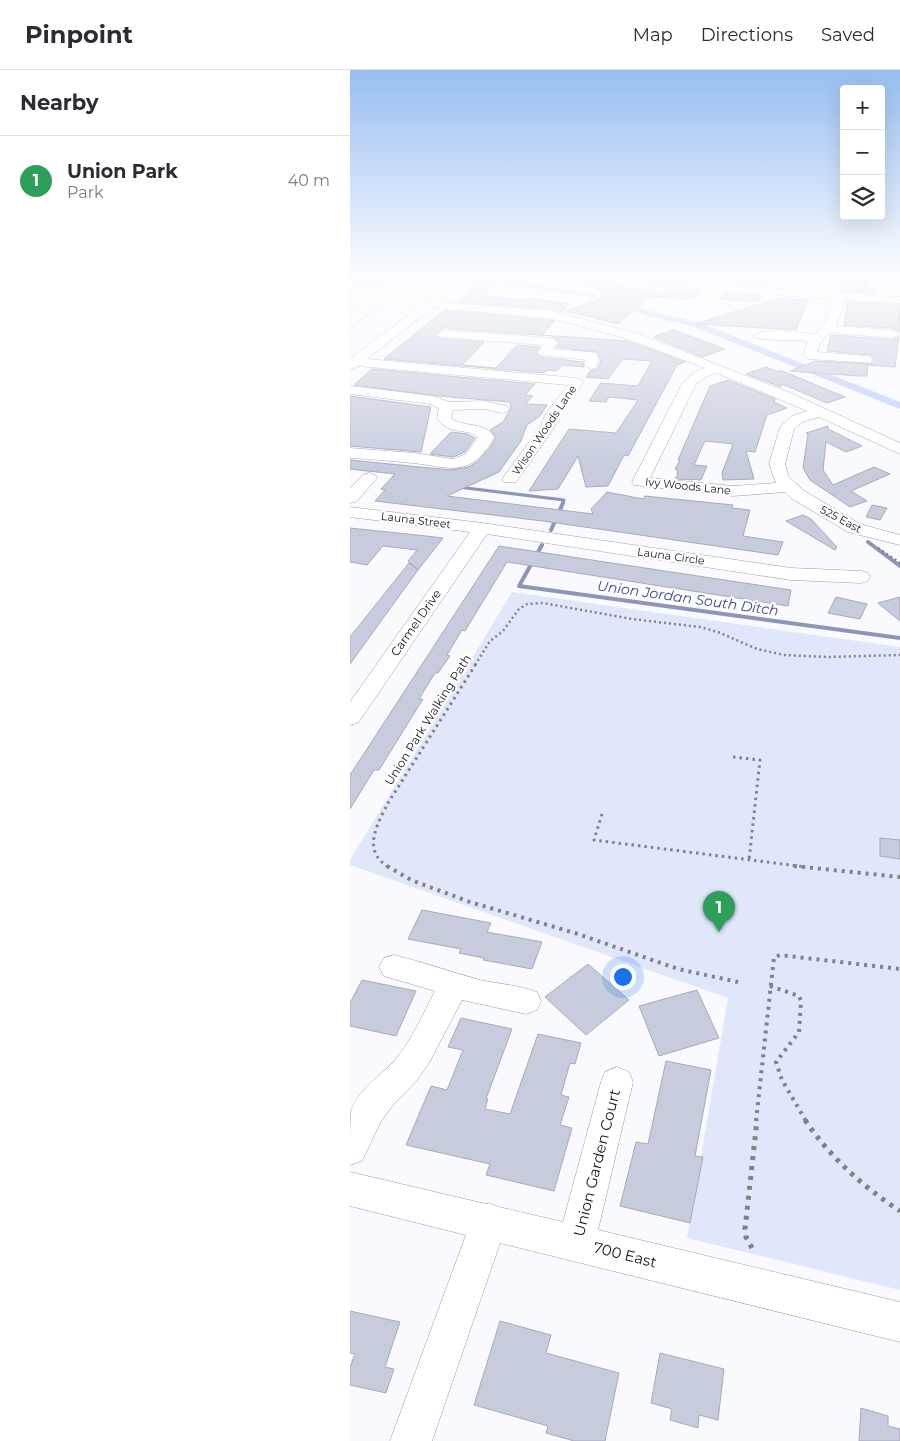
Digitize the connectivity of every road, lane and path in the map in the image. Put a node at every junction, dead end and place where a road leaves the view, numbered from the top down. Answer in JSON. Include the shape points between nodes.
{"nodes":[{"id":1,"x":382,"y":340,"type":"edge"},
{"id":2,"x":555,"y":340,"type":"edge"},
{"id":3,"x":642,"y":340,"type":"edge"},
{"id":4,"x":816,"y":340,"type":"edge"},
{"id":5,"x":357,"y":343,"type":"dead end"},
{"id":6,"x":376,"y":345,"type":"junction"},
{"id":7,"x":866,"y":360,"type":"dead end"},
{"id":8,"x":352,"y":364,"type":"edge"},
{"id":9,"x":591,"y":365,"type":"dead end"},
{"id":10,"x":717,"y":368,"type":"junction"},
{"id":11,"x":350,"y":390,"type":"edge"},
{"id":12,"x":447,"y":406,"type":"junction"},
{"id":13,"x":502,"y":409,"type":"dead end"},
{"id":14,"x":820,"y":412,"type":"junction"},
{"id":15,"x":900,"y":449,"type":"edge"},
{"id":16,"x":350,"y":453,"type":"edge"},
{"id":17,"x":369,"y":478,"type":"dead end"},
{"id":18,"x":510,"y":479,"type":"dead end"},
{"id":19,"x":787,"y":486,"type":"junction"},
{"id":20,"x":350,"y":498,"type":"edge"},
{"id":21,"x":350,"y":512,"type":"edge"},
{"id":22,"x":482,"y":528,"type":"junction"},
{"id":23,"x":900,"y":540,"type":"edge"},
{"id":24,"x":860,"y":577,"type":"dead end"},
{"id":25,"x":900,"y":655,"type":"edge"},
{"id":26,"x":350,"y":718,"type":"edge"},
{"id":27,"x":733,"y":757,"type":"dead end"},
{"id":28,"x":602,"y":814,"type":"dead end"},
{"id":29,"x":749,"y":860,"type":"junction"},
{"id":30,"x":900,"y":877,"type":"edge"},
{"id":31,"x":394,"y":967,"type":"dead end"},
{"id":32,"x":900,"y":969,"type":"edge"},
{"id":33,"x":738,"y":982,"type":"dead end"},
{"id":34,"x":454,"y":985,"type":"junction"},
{"id":35,"x":770,"y":986,"type":"junction"},
{"id":36,"x":526,"y":1001,"type":"dead end"},
{"id":37,"x":617,"y":1082,"type":"dead end"},
{"id":38,"x":350,"y":1149,"type":"edge"},
{"id":39,"x":350,"y":1189,"type":"edge"},
{"id":40,"x":900,"y":1211,"type":"edge"},
{"id":41,"x":489,"y":1222,"type":"junction"},
{"id":42,"x":576,"y":1244,"type":"junction"},
{"id":43,"x":752,"y":1248,"type":"dead end"},
{"id":44,"x":900,"y":1322,"type":"edge"},
{"id":45,"x":411,"y":1441,"type":"edge"}],
"edges":[{"from":1,"to":6,"type":"street"},
{"from":2,"to":9,"type":"street","via":[[544,352],[590,356],[593,359]]},
{"from":3,"to":10,"type":"street"},
{"from":4,"to":7,"type":"street","via":[[807,354]]},
{"from":5,"to":6,"type":"street"},
{"from":6,"to":8,"type":"street"},
{"from":8,"to":18,"type":"street","name":"Wison Woods Lane","via":[[577,382]]},
{"from":10,"to":14,"type":"street"},
{"from":10,"to":19,"type":"street","name":"Ivy Woods Lane","via":[[690,382],[640,482],[734,491]]},
{"from":11,"to":12,"type":"street","via":[[433,400]]},
{"from":12,"to":13,"type":"street","via":[[484,405]]},
{"from":12,"to":16,"type":"street","via":[[444,418],[447,422],[479,430],[486,436],[472,457],[460,463]]},
{"from":14,"to":15,"type":"street"},
{"from":14,"to":19,"type":"street","via":[[797,419],[788,426],[777,464]]},
{"from":17,"to":20,"type":"street"},
{"from":19,"to":23,"type":"street","name":"525 East","via":[[854,528]]},
{"from":21,"to":22,"type":"street","name":"Launa Street"},
{"from":22,"to":24,"type":"street","name":"Launa Circle","via":[[791,574]]},
{"from":22,"to":26,"type":"street","name":"Carmel Drive"},
{"from":25,"to":33,"type":"path","name":"Union Park Walking Path","via":[[784,655],[757,649],[700,627],[632,620],[548,603],[527,604],[520,608],[503,631],[490,640],[388,803],[378,825],[375,851],[391,870],[477,904],[692,973]]},
{"from":27,"to":29,"type":"path","via":[[760,760]]},
{"from":28,"to":29,"type":"path","via":[[594,840]]},
{"from":29,"to":30,"type":"path"},
{"from":31,"to":34,"type":"street"},
{"from":32,"to":35,"type":"path","via":[[780,955],[773,960]]},
{"from":34,"to":36,"type":"street"},
{"from":34,"to":38,"type":"street","via":[[418,1053],[406,1070],[380,1094]]},
{"from":35,"to":40,"type":"path","via":[[793,993],[801,1001],[799,1032],[776,1062],[802,1118],[856,1181]]},
{"from":35,"to":43,"type":"path","via":[[745,1229]]},
{"from":37,"to":42,"type":"street","name":"Union Garden Court"},
{"from":39,"to":41,"type":"street","name":"700 East"},
{"from":41,"to":42,"type":"street","name":"700 East"},
{"from":41,"to":45,"type":"street"},
{"from":42,"to":44,"type":"street","name":"700 East"}]}
